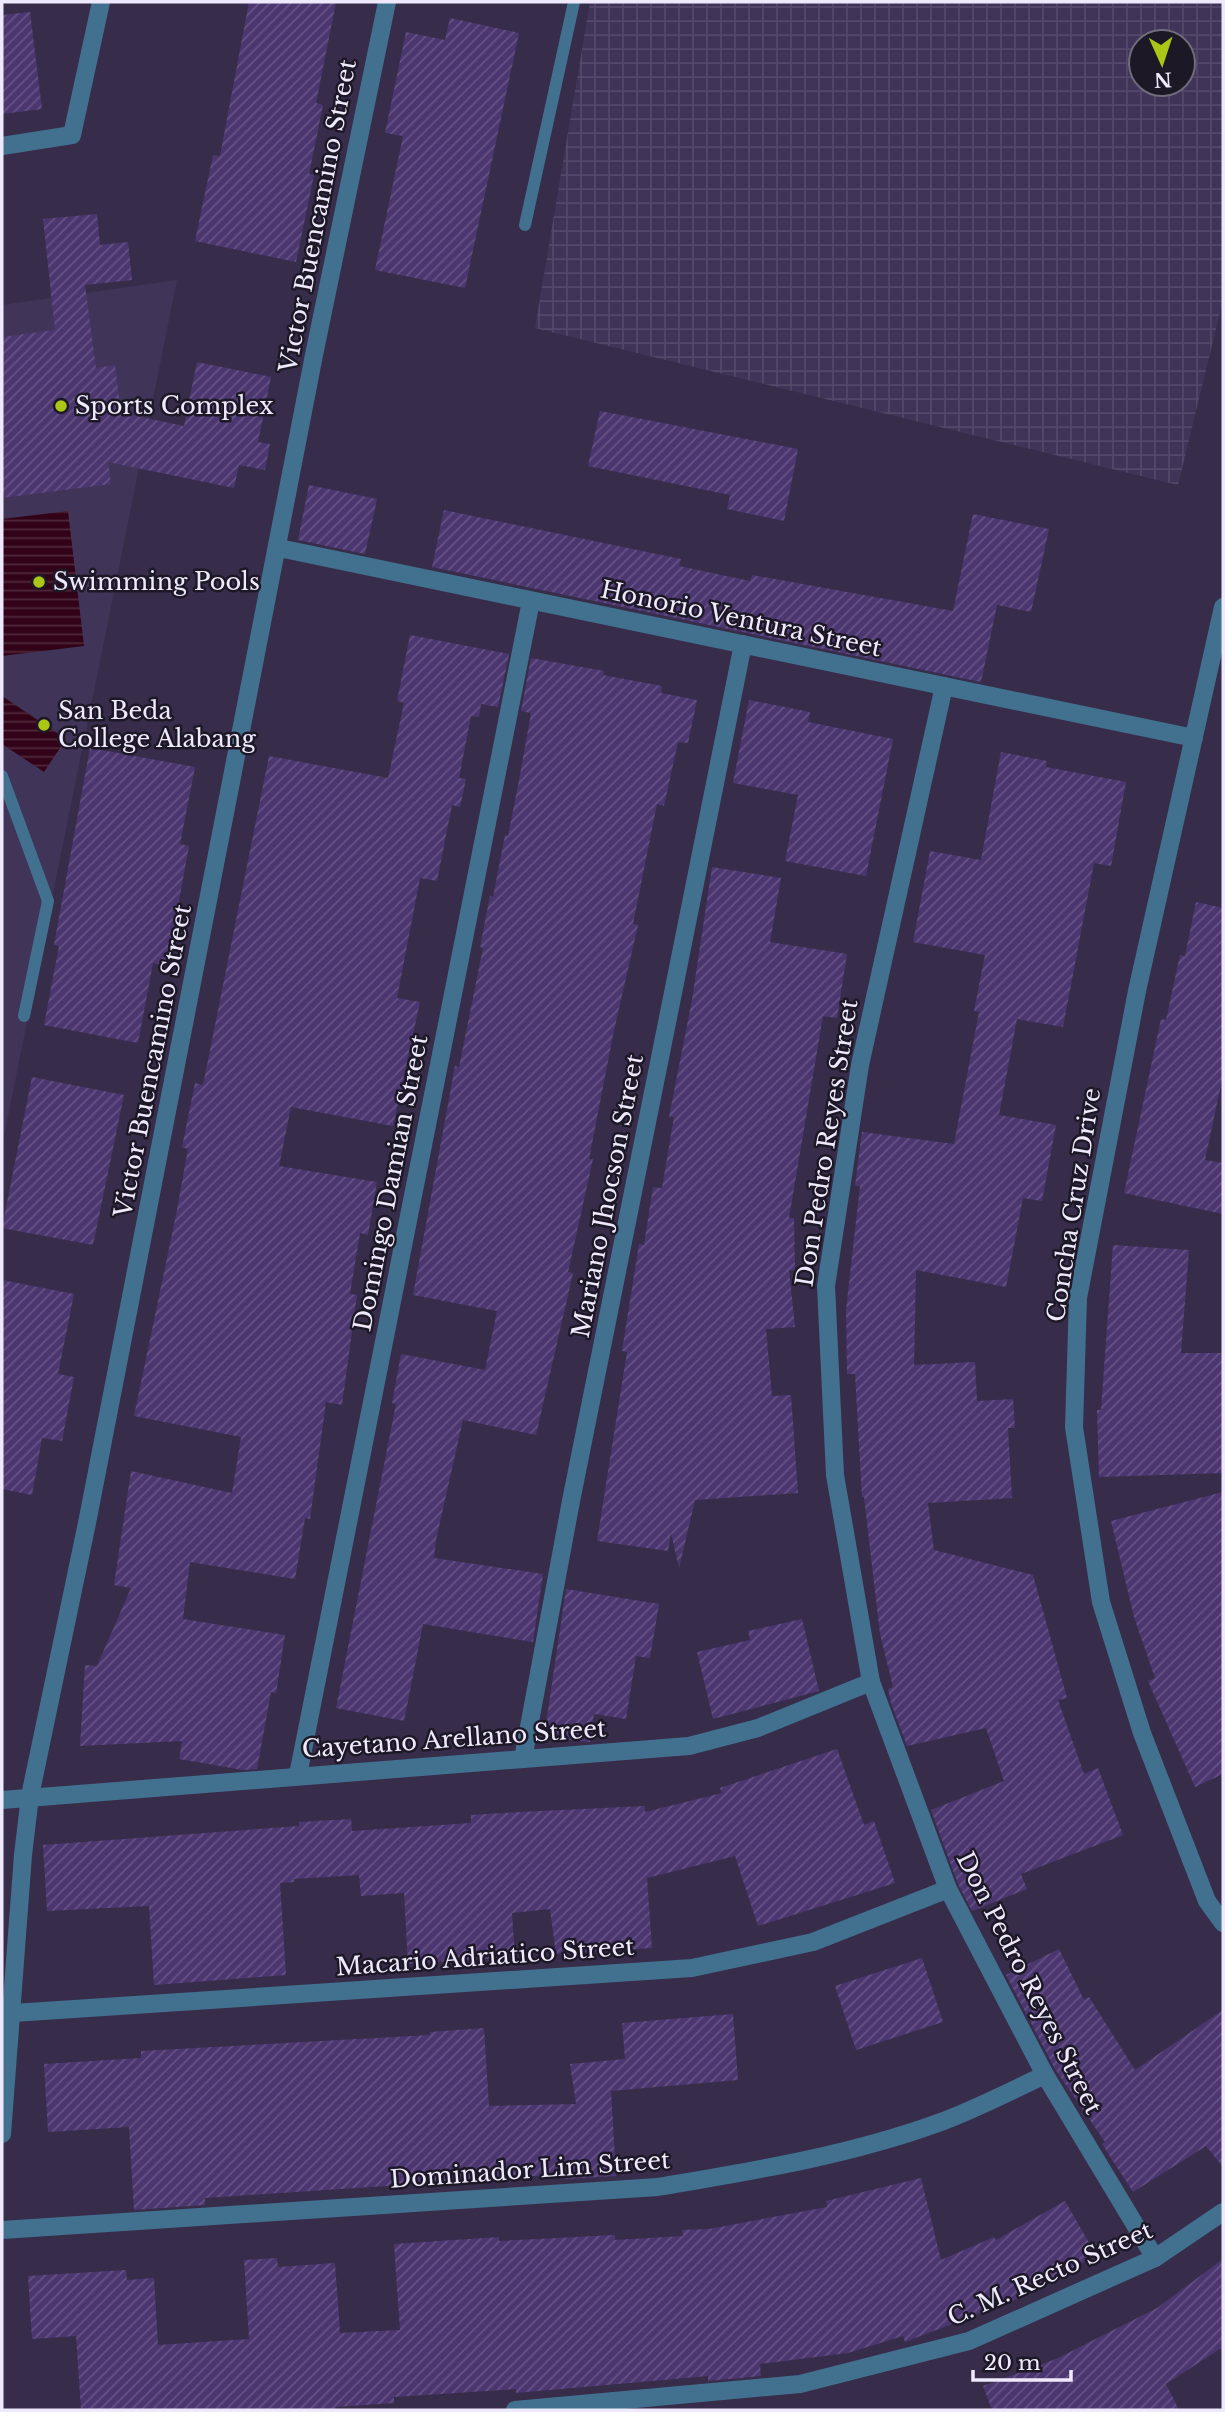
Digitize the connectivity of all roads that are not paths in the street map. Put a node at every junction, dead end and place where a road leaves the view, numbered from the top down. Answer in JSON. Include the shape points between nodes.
{"nodes":[{"id":1,"x":101,"y":2,"type":"edge"},
{"id":2,"x":387,"y":2,"type":"edge"},
{"id":3,"x":574,"y":2,"type":"edge"},
{"id":4,"x":2,"y":146,"type":"edge"},
{"id":5,"x":525,"y":225,"type":"dead end"},
{"id":6,"x":279,"y":548,"type":"junction"},
{"id":7,"x":531,"y":601,"type":"junction"},
{"id":8,"x":1223,"y":607,"type":"edge"},
{"id":9,"x":743,"y":644,"type":"junction"},
{"id":10,"x":944,"y":686,"type":"junction"},
{"id":11,"x":1194,"y":738,"type":"junction"},
{"id":12,"x":2,"y":776,"type":"edge"},
{"id":13,"x":24,"y":1016,"type":"dead end"},
{"id":14,"x":871,"y":1682,"type":"junction"},
{"id":15,"x":523,"y":1759,"type":"junction"},
{"id":16,"x":298,"y":1775,"type":"junction"},
{"id":17,"x":30,"y":1796,"type":"junction"},
{"id":18,"x":2,"y":1800,"type":"edge"},
{"id":19,"x":948,"y":1889,"type":"junction"},
{"id":20,"x":1223,"y":1923,"type":"edge"},
{"id":21,"x":13,"y":2013,"type":"junction"},
{"id":22,"x":1045,"y":2075,"type":"junction"},
{"id":23,"x":2,"y":2134,"type":"edge"},
{"id":24,"x":1223,"y":2212,"type":"edge"},
{"id":25,"x":2,"y":2230,"type":"edge"},
{"id":26,"x":1155,"y":2258,"type":"junction"},
{"id":27,"x":515,"y":2410,"type":"edge"}],
"edges":[{"from":1,"to":4,"type":"street","via":[[72,135]]},
{"from":2,"to":6,"type":"street","name":"Victor Buencamino Street"},
{"from":3,"to":5,"type":"lane"},
{"from":6,"to":7,"type":"street","name":"Honorio Ventura Street"},
{"from":6,"to":17,"type":"street","name":"Victor Buencamino Street"},
{"from":7,"to":9,"type":"street","name":"Honorio Ventura Street"},
{"from":7,"to":16,"type":"street","name":"Domingo Damian Street"},
{"from":8,"to":11,"type":"street","name":"Concha Cruz Drive"},
{"from":9,"to":10,"type":"street","name":"Honorio Ventura Street"},
{"from":9,"to":15,"type":"street","name":"Mariano Jhocson Street"},
{"from":10,"to":11,"type":"street","name":"Honorio Ventura Street"},
{"from":10,"to":14,"type":"street","name":"Don Pedro Reyes Street","via":[[860,1065],[826,1286],[835,1475]]},
{"from":11,"to":20,"type":"street","name":"Concha Cruz Drive","via":[[1137,991],[1078,1298],[1074,1427],[1101,1602],[1142,1733],[1207,1901]]},
{"from":12,"to":13,"type":"lane","via":[[48,901]]},
{"from":14,"to":15,"type":"street","name":"Cayetano Arellano Street","via":[[758,1728],[689,1746]]},
{"from":14,"to":19,"type":"street","name":"Don Pedro Reyes Street"},
{"from":15,"to":16,"type":"street","name":"Cayetano Arellano Street"},
{"from":16,"to":17,"type":"street","name":"Cayetano Arellano Street"},
{"from":17,"to":18,"type":"street","name":"Cayetano Arellano Street"},
{"from":17,"to":21,"type":"street","name":"Victor Buencamino Street"},
{"from":19,"to":21,"type":"street","name":"Macario Adriatico Street","via":[[813,1942],[692,1968]]},
{"from":19,"to":22,"type":"street","name":"Don Pedro Reyes Street"},
{"from":21,"to":23,"type":"street","name":"Victor Buencamino Street"},
{"from":22,"to":25,"type":"street","name":"Dominador Lim Street","via":[[940,2123],[873,2144],[657,2188]]},
{"from":22,"to":26,"type":"street","name":"Don Pedro Reyes Street"},
{"from":24,"to":26,"type":"street","name":"C. M. Recto Street"},
{"from":26,"to":27,"type":"street","name":"C. M. Recto Street","via":[[969,2342],[800,2384]]}]}
